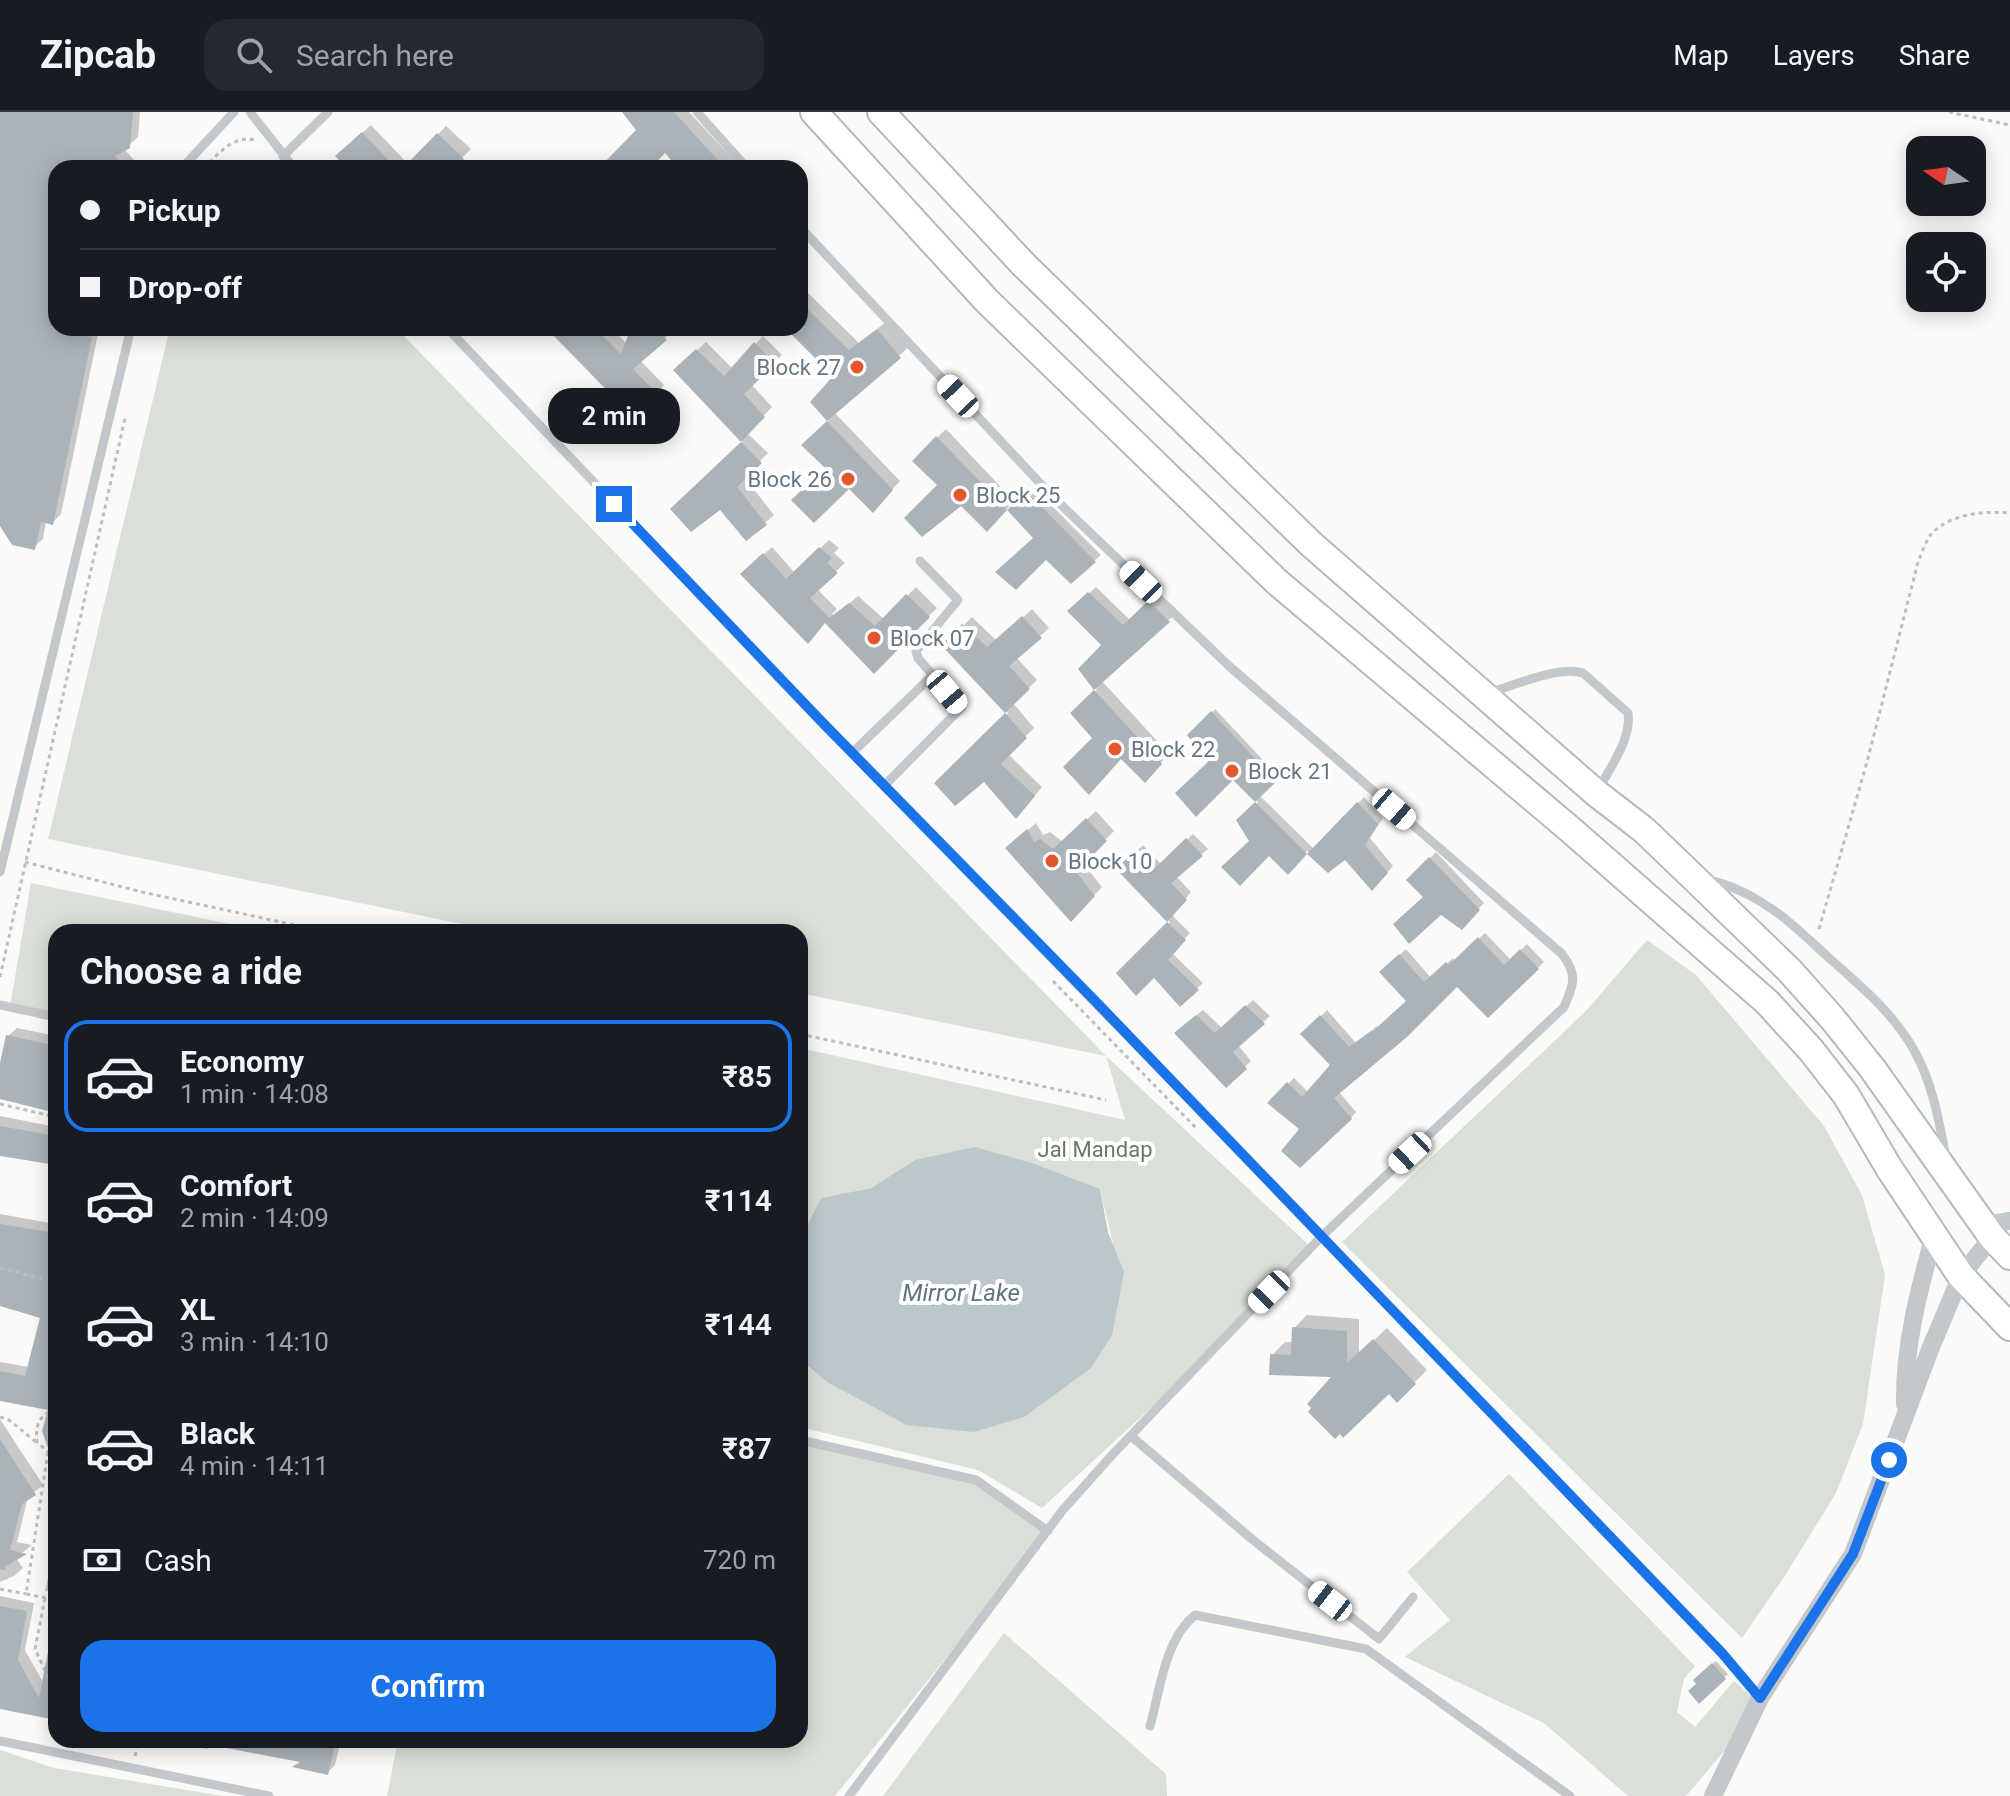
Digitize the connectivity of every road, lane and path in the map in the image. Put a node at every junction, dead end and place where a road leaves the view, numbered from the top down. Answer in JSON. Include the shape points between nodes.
{"nodes":[{"id":1,"x":234,"y":112,"type":"edge"},
{"id":2,"x":250,"y":112,"type":"edge"},
{"id":3,"x":328,"y":112,"type":"edge"},
{"id":4,"x":697,"y":112,"type":"edge"},
{"id":5,"x":814,"y":112,"type":"edge"},
{"id":6,"x":881,"y":112,"type":"edge"},
{"id":7,"x":1949,"y":112,"type":"edge"},
{"id":8,"x":2010,"y":125,"type":"edge"},
{"id":9,"x":264,"y":147,"type":"dead end"},
{"id":10,"x":283,"y":156,"type":"junction"},
{"id":11,"x":189,"y":160,"type":"edge"},
{"id":12,"x":213,"y":160,"type":"edge"},
{"id":13,"x":287,"y":160,"type":"edge"},
{"id":14,"x":740,"y":160,"type":"edge"},
{"id":15,"x":808,"y":236,"type":"edge"},
{"id":16,"x":129,"y":336,"type":"edge"},
{"id":17,"x":455,"y":336,"type":"edge"},
{"id":18,"x":128,"y":404,"type":"dead end"},
{"id":19,"x":2010,"y":513,"type":"edge"},
{"id":20,"x":920,"y":561,"type":"dead end"},
{"id":21,"x":933,"y":675,"type":"junction"},
{"id":22,"x":1485,"y":694,"type":"junction"},
{"id":23,"x":852,"y":753,"type":"junction"},
{"id":24,"x":884,"y":786,"type":"junction"},
{"id":25,"x":1596,"y":793,"type":"junction"},
{"id":26,"x":1572,"y":831,"type":"junction"},
{"id":27,"x":25,"y":862,"type":"junction"},
{"id":28,"x":1,"y":865,"type":"edge"},
{"id":29,"x":1693,"y":877,"type":"junction"},
{"id":30,"x":290,"y":924,"type":"edge"},
{"id":31,"x":1814,"y":945,"type":"junction"},
{"id":32,"x":0,"y":977,"type":"edge"},
{"id":33,"x":0,"y":1005,"type":"edge"},
{"id":34,"x":48,"y":1015,"type":"edge"},
{"id":35,"x":808,"y":1036,"type":"edge"},
{"id":36,"x":1106,"y":1100,"type":"dead end"},
{"id":37,"x":0,"y":1104,"type":"edge"},
{"id":38,"x":48,"y":1115,"type":"edge"},
{"id":39,"x":1950,"y":1177,"type":"junction"},
{"id":40,"x":1934,"y":1235,"type":"junction"},
{"id":41,"x":1999,"y":1235,"type":"edge"},
{"id":42,"x":1322,"y":1236,"type":"junction"},
{"id":43,"x":0,"y":1268,"type":"edge"},
{"id":44,"x":1961,"y":1276,"type":"junction"},
{"id":45,"x":48,"y":1280,"type":"edge"},
{"id":46,"x":2010,"y":1327,"type":"edge"},
{"id":47,"x":48,"y":1414,"type":"edge"},
{"id":48,"x":0,"y":1417,"type":"edge"},
{"id":49,"x":1905,"y":1419,"type":"junction"},
{"id":50,"x":1131,"y":1436,"type":"junction"},
{"id":51,"x":37,"y":1442,"type":"junction"},
{"id":52,"x":808,"y":1442,"type":"edge"},
{"id":53,"x":48,"y":1452,"type":"joint"},
{"id":54,"x":1048,"y":1531,"type":"junction"},
{"id":55,"x":0,"y":1589,"type":"edge"},
{"id":56,"x":26,"y":1594,"type":"junction"},
{"id":57,"x":1413,"y":1597,"type":"dead end"},
{"id":58,"x":45,"y":1598,"type":"junction"},
{"id":59,"x":48,"y":1599,"type":"edge"},
{"id":60,"x":48,"y":1677,"type":"edge"},
{"id":61,"x":1760,"y":1698,"type":"junction"},
{"id":62,"x":1150,"y":1726,"type":"dead end"},
{"id":63,"x":0,"y":1741,"type":"edge"},
{"id":64,"x":269,"y":1796,"type":"edge"},
{"id":65,"x":849,"y":1796,"type":"edge"},
{"id":66,"x":1570,"y":1796,"type":"edge"},
{"id":67,"x":1713,"y":1796,"type":"edge"}],
"edges":[{"from":1,"to":11,"type":"lane"},
{"from":2,"to":10,"type":"lane"},
{"from":3,"to":10,"type":"lane"},
{"from":4,"to":14,"type":"lane"},
{"from":5,"to":26,"type":"street","via":[[987,301],[1266,571]]},
{"from":6,"to":22,"type":"street","via":[[1024,265],[1167,406],[1311,544]]},
{"from":7,"to":8,"type":"path"},
{"from":9,"to":12,"type":"path","via":[[244,137]]},
{"from":10,"to":13,"type":"lane"},
{"from":15,"to":42,"type":"lane","via":[[1054,498],[1229,666],[1572,967],[1574,985],[1564,1007]]},
{"from":16,"to":28,"type":"lane"},
{"from":17,"to":23,"type":"lane"},
{"from":18,"to":27,"type":"path"},
{"from":19,"to":31,"type":"path","via":[[1955,518],[1931,534],[1924,548]]},
{"from":20,"to":21,"type":"lane","via":[[958,600],[916,651]]},
{"from":21,"to":23,"type":"lane"},
{"from":21,"to":24,"type":"lane","via":[[961,708]]},
{"from":22,"to":25,"type":"street"},
{"from":22,"to":25,"type":"lane","via":[[1574,670],[1628,713],[1626,737]]},
{"from":23,"to":24,"type":"lane"},
{"from":24,"to":42,"type":"lane"},
{"from":25,"to":26,"type":"street"},
{"from":25,"to":29,"type":"street"},
{"from":26,"to":40,"type":"street","via":[[1767,1002],[1811,1050],[1846,1095]]},
{"from":27,"to":30,"type":"path"},
{"from":27,"to":32,"type":"path"},
{"from":29,"to":31,"type":"lane","via":[[1759,900]]},
{"from":29,"to":39,"type":"street","via":[[1832,1018]]},
{"from":31,"to":39,"type":"lane","via":[[1896,1022],[1916,1053],[1935,1098]]},
{"from":33,"to":34,"type":"lane"},
{"from":35,"to":36,"type":"path"},
{"from":37,"to":38,"type":"path"},
{"from":39,"to":41,"type":"street"},
{"from":40,"to":44,"type":"street"},
{"from":40,"to":49,"type":"street","via":[[1917,1294]]},
{"from":41,"to":44,"type":"street"},
{"from":42,"to":50,"type":"lane"},
{"from":42,"to":61,"type":"lane"},
{"from":43,"to":45,"type":"path"},
{"from":44,"to":46,"type":"street"},
{"from":44,"to":49,"type":"street"},
{"from":47,"to":51,"type":"path","via":[[39,1420]]},
{"from":48,"to":51,"type":"path"},
{"from":49,"to":61,"type":"street","via":[[1853,1554]]},
{"from":50,"to":54,"type":"lane"},
{"from":50,"to":57,"type":"lane","via":[[1379,1639]]},
{"from":51,"to":53,"type":"path"},
{"from":52,"to":54,"type":"lane","via":[[976,1480]]},
{"from":53,"to":56,"type":"path"},
{"from":54,"to":65,"type":"lane"},
{"from":55,"to":56,"type":"path"},
{"from":56,"to":58,"type":"path"},
{"from":58,"to":59,"type":"path"},
{"from":58,"to":60,"type":"path","via":[[35,1649]]},
{"from":61,"to":67,"type":"street"},
{"from":62,"to":66,"type":"lane","via":[[1171,1650],[1183,1625],[1195,1615],[1366,1649]]},
{"from":63,"to":64,"type":"lane"}]}
